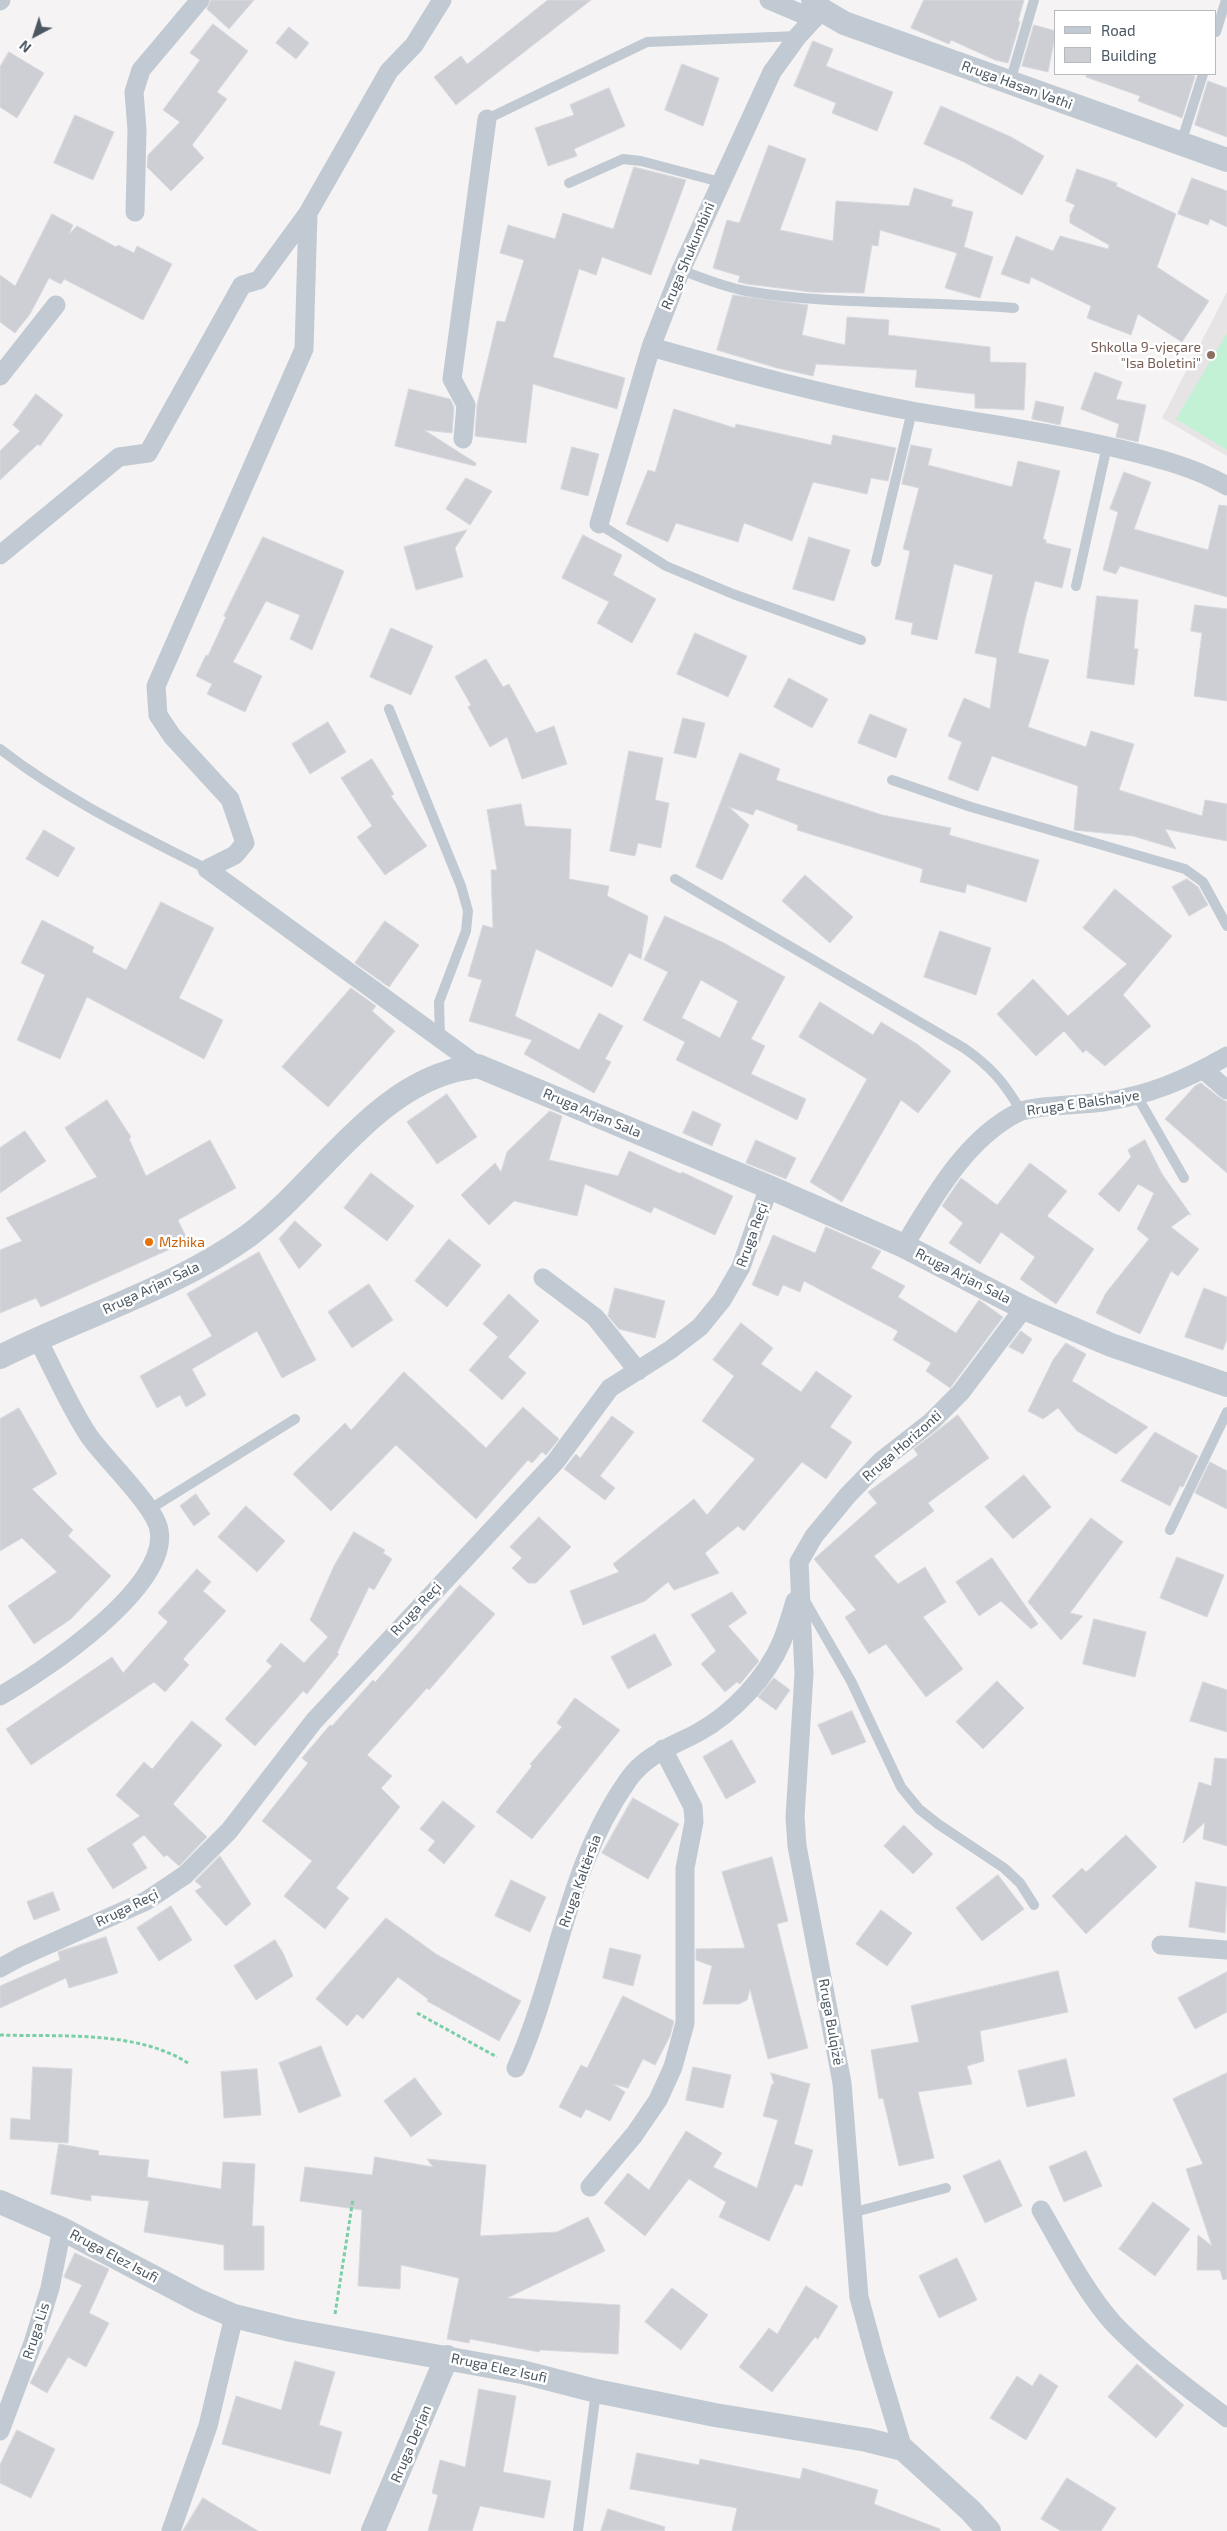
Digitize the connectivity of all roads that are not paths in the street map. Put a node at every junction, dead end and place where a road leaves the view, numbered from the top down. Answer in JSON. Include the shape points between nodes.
{"nodes":[{"id":1,"x":200,"y":0,"type":"edge"},
{"id":2,"x":442,"y":0,"type":"edge"},
{"id":3,"x":769,"y":0,"type":"edge"},
{"id":4,"x":1034,"y":0,"type":"edge"},
{"id":5,"x":1226,"y":0,"type":"edge"},
{"id":6,"x":816,"y":10,"type":"edge"},
{"id":7,"x":1217,"y":29,"type":"edge"},
{"id":8,"x":798,"y":36,"type":"junction"},
{"id":9,"x":1203,"y":75,"type":"edge"},
{"id":10,"x":1010,"y":82,"type":"junction"},
{"id":11,"x":487,"y":119,"type":"joint"},
{"id":12,"x":1181,"y":143,"type":"junction"},
{"id":13,"x":1227,"y":160,"type":"edge"},
{"id":14,"x":720,"y":182,"type":"junction"},
{"id":15,"x":569,"y":183,"type":"dead end"},
{"id":16,"x":135,"y":212,"type":"dead end"},
{"id":17,"x":308,"y":214,"type":"junction"},
{"id":18,"x":681,"y":270,"type":"junction"},
{"id":19,"x":56,"y":305,"type":"dead end"},
{"id":20,"x":1014,"y":308,"type":"dead end"},
{"id":21,"x":651,"y":347,"type":"junction"},
{"id":22,"x":0,"y":376,"type":"edge"},
{"id":23,"x":912,"y":411,"type":"junction"},
{"id":24,"x":463,"y":438,"type":"dead end"},
{"id":25,"x":1108,"y":446,"type":"junction"},
{"id":26,"x":1227,"y":486,"type":"edge"},
{"id":27,"x":599,"y":524,"type":"joint"},
{"id":28,"x":0,"y":555,"type":"edge"},
{"id":29,"x":876,"y":562,"type":"dead end"},
{"id":30,"x":1076,"y":586,"type":"dead end"},
{"id":31,"x":861,"y":640,"type":"dead end"},
{"id":32,"x":389,"y":709,"type":"dead end"},
{"id":33,"x":0,"y":749,"type":"edge"},
{"id":34,"x":892,"y":780,"type":"dead end"},
{"id":35,"x":207,"y":869,"type":"junction"},
{"id":36,"x":675,"y":879,"type":"dead end"},
{"id":37,"x":1227,"y":926,"type":"edge"},
{"id":38,"x":440,"y":1038,"type":"junction"},
{"id":39,"x":1227,"y":1056,"type":"edge"},
{"id":40,"x":478,"y":1066,"type":"junction"},
{"id":41,"x":1204,"y":1070,"type":"junction"},
{"id":42,"x":1227,"y":1090,"type":"edge"},
{"id":43,"x":1137,"y":1096,"type":"junction"},
{"id":44,"x":1021,"y":1111,"type":"junction"},
{"id":45,"x":1184,"y":1178,"type":"dead end"},
{"id":46,"x":769,"y":1187,"type":"junction"},
{"id":47,"x":904,"y":1246,"type":"junction"},
{"id":48,"x":543,"y":1278,"type":"dead end"},
{"id":49,"x":1024,"y":1308,"type":"junction"},
{"id":50,"x":37,"y":1338,"type":"junction"},
{"id":51,"x":0,"y":1357,"type":"edge"},
{"id":52,"x":638,"y":1371,"type":"junction"},
{"id":53,"x":1227,"y":1385,"type":"edge"},
{"id":54,"x":1227,"y":1412,"type":"edge"},
{"id":55,"x":295,"y":1419,"type":"dead end"},
{"id":56,"x":150,"y":1509,"type":"junction"},
{"id":57,"x":1170,"y":1530,"type":"dead end"},
{"id":58,"x":799,"y":1591,"type":"junction"},
{"id":59,"x":0,"y":1696,"type":"edge"},
{"id":60,"x":663,"y":1749,"type":"junction"},
{"id":61,"x":1034,"y":1904,"type":"dead end"},
{"id":62,"x":1161,"y":1945,"type":"dead end"},
{"id":63,"x":1227,"y":1950,"type":"edge"},
{"id":64,"x":0,"y":1968,"type":"edge"},
{"id":65,"x":516,"y":2068,"type":"road end"},
{"id":66,"x":590,"y":2187,"type":"dead end"},
{"id":67,"x":946,"y":2188,"type":"dead end"},
{"id":68,"x":0,"y":2202,"type":"edge"},
{"id":69,"x":1042,"y":2210,"type":"dead end"},
{"id":70,"x":851,"y":2213,"type":"junction"},
{"id":71,"x":62,"y":2229,"type":"junction"},
{"id":72,"x":234,"y":2316,"type":"junction"},
{"id":73,"x":447,"y":2357,"type":"junction"},
{"id":74,"x":596,"y":2391,"type":"junction"},
{"id":75,"x":1227,"y":2418,"type":"edge"},
{"id":76,"x":0,"y":2431,"type":"edge"},
{"id":77,"x":903,"y":2449,"type":"junction"},
{"id":78,"x":171,"y":2531,"type":"edge"},
{"id":79,"x":374,"y":2531,"type":"edge"},
{"id":80,"x":578,"y":2531,"type":"edge"},
{"id":81,"x":989,"y":2531,"type":"edge"}],
"edges":[{"from":1,"to":16,"type":"street","via":[[141,70],[134,92],[137,130]]},
{"from":2,"to":17,"type":"street","via":[[414,45],[389,71]]},
{"from":3,"to":6,"type":"street"},
{"from":4,"to":10,"type":"lane"},
{"from":5,"to":7,"type":"lane"},
{"from":6,"to":8,"type":"street","name":"Rruga Shukumbini"},
{"from":6,"to":10,"type":"street","name":"Rruga Hasan Vathi"},
{"from":8,"to":11,"type":"lane","via":[[647,42]]},
{"from":8,"to":14,"type":"street","name":"Rruga Shukumbini","via":[[772,72]]},
{"from":9,"to":12,"type":"lane"},
{"from":10,"to":12,"type":"street","name":"Rruga Hasan Vathi"},
{"from":11,"to":24,"type":"street","via":[[452,379],[466,405]]},
{"from":12,"to":13,"type":"street","name":"Rruga Hasan Vathi"},
{"from":14,"to":15,"type":"lane","via":[[641,161],[623,160]]},
{"from":14,"to":18,"type":"street","name":"Rruga Shukumbini"},
{"from":17,"to":28,"type":"street","via":[[259,280],[242,285],[148,453],[119,457]]},
{"from":17,"to":35,"type":"street","via":[[304,349],[156,686],[158,715],[172,736],[230,799],[245,843],[235,855]]},
{"from":18,"to":20,"type":"lane","via":[[745,291],[799,298]]},
{"from":18,"to":21,"type":"street","name":"Rruga Shukumbini"},
{"from":19,"to":22,"type":"street"},
{"from":21,"to":23,"type":"street","via":[[746,374]]},
{"from":21,"to":27,"type":"street","name":"Rruga Shukumbini"},
{"from":23,"to":25,"type":"street"},
{"from":23,"to":29,"type":"lane"},
{"from":25,"to":26,"type":"street","via":[[1167,460],[1209,475]]},
{"from":25,"to":30,"type":"lane"},
{"from":27,"to":31,"type":"lane","via":[[666,566]]},
{"from":32,"to":38,"type":"lane","via":[[461,886],[468,911],[466,932],[439,1002]]},
{"from":33,"to":35,"type":"lane","via":[[104,817]]},
{"from":34,"to":37,"type":"lane","via":[[971,807],[1185,869],[1203,882]]},
{"from":35,"to":38,"type":"street"},
{"from":36,"to":44,"type":"lane","via":[[964,1048],[988,1065],[1005,1083]]},
{"from":38,"to":40,"type":"street"},
{"from":39,"to":41,"type":"street","name":"Rruga E Balshajve"},
{"from":40,"to":46,"type":"street","name":"Rruga Arjan Sala"},
{"from":40,"to":50,"type":"street","name":"Rruga Arjan Sala","via":[[448,1072],[390,1103],[360,1128],[284,1204],[248,1235],[208,1261]]},
{"from":41,"to":42,"type":"street"},
{"from":41,"to":43,"type":"street","name":"Rruga E Balshajve"},
{"from":43,"to":44,"type":"street","name":"Rruga E Balshajve"},
{"from":43,"to":45,"type":"lane"},
{"from":44,"to":47,"type":"street","name":"Rruga E Balshajve","via":[[994,1128],[964,1156]]},
{"from":46,"to":47,"type":"street","name":"Rruga Arjan Sala"},
{"from":46,"to":52,"type":"street","name":"Rruga Reçi","via":[[742,1267],[722,1300],[700,1327]]},
{"from":47,"to":49,"type":"street","name":"Rruga Arjan Sala"},
{"from":48,"to":52,"type":"street","via":[[595,1317]]},
{"from":49,"to":53,"type":"street","name":"Rruga Arjan Sala","via":[[1111,1345]]},
{"from":49,"to":58,"type":"street","name":"Rruga Horizonti","via":[[961,1392],[931,1422],[881,1460],[814,1536],[799,1562]]},
{"from":50,"to":51,"type":"street","name":"Rruga Arjan Sala"},
{"from":50,"to":56,"type":"street","via":[[88,1435]]},
{"from":52,"to":64,"type":"street","name":"Rruga Reçi","via":[[610,1388],[556,1460],[314,1721],[229,1831],[185,1875],[146,1901]]},
{"from":54,"to":57,"type":"lane"},
{"from":55,"to":56,"type":"lane"},
{"from":56,"to":59,"type":"street","via":[[159,1528],[160,1546],[152,1566],[134,1589],[99,1627],[57,1661]]},
{"from":58,"to":60,"type":"street","name":"Rruga Kaltërsia","via":[[782,1642],[766,1669],[743,1696],[722,1717]]},
{"from":58,"to":61,"type":"lane","via":[[851,1681],[901,1787],[919,1809],[938,1824],[1004,1868]]},
{"from":58,"to":70,"type":"street","name":"Rruga Bulqizë","via":[[804,1674],[796,1827],[842,2083]]},
{"from":60,"to":65,"type":"street","name":"Rruga Kaltërsia","via":[[630,1778],[605,1815],[584,1859]]},
{"from":60,"to":66,"type":"street","via":[[692,1807],[694,1822],[685,1868],[685,2023],[673,2067],[658,2100],[634,2135]]},
{"from":62,"to":63,"type":"street"},
{"from":67,"to":70,"type":"lane"},
{"from":68,"to":71,"type":"street","name":"Rruga Elez Isufi"},
{"from":69,"to":75,"type":"street","via":[[1072,2265],[1113,2322],[1157,2365]]},
{"from":70,"to":77,"type":"street","name":"Rruga Bulqizë","via":[[860,2297]]},
{"from":71,"to":72,"type":"street","name":"Rruga Elez Isufi"},
{"from":71,"to":76,"type":"street","name":"Rruga Lis","via":[[50,2288]]},
{"from":72,"to":73,"type":"street","name":"Rruga Elez Isufi"},
{"from":72,"to":78,"type":"street","via":[[208,2426]]},
{"from":73,"to":74,"type":"street","name":"Rruga Elez Isufi"},
{"from":73,"to":79,"type":"street","name":"Rruga Derjan"},
{"from":74,"to":77,"type":"street","name":"Rruga Elez Isufi"},
{"from":74,"to":80,"type":"lane"},
{"from":77,"to":81,"type":"street","name":"Rruga Elez Isufi"}]}
